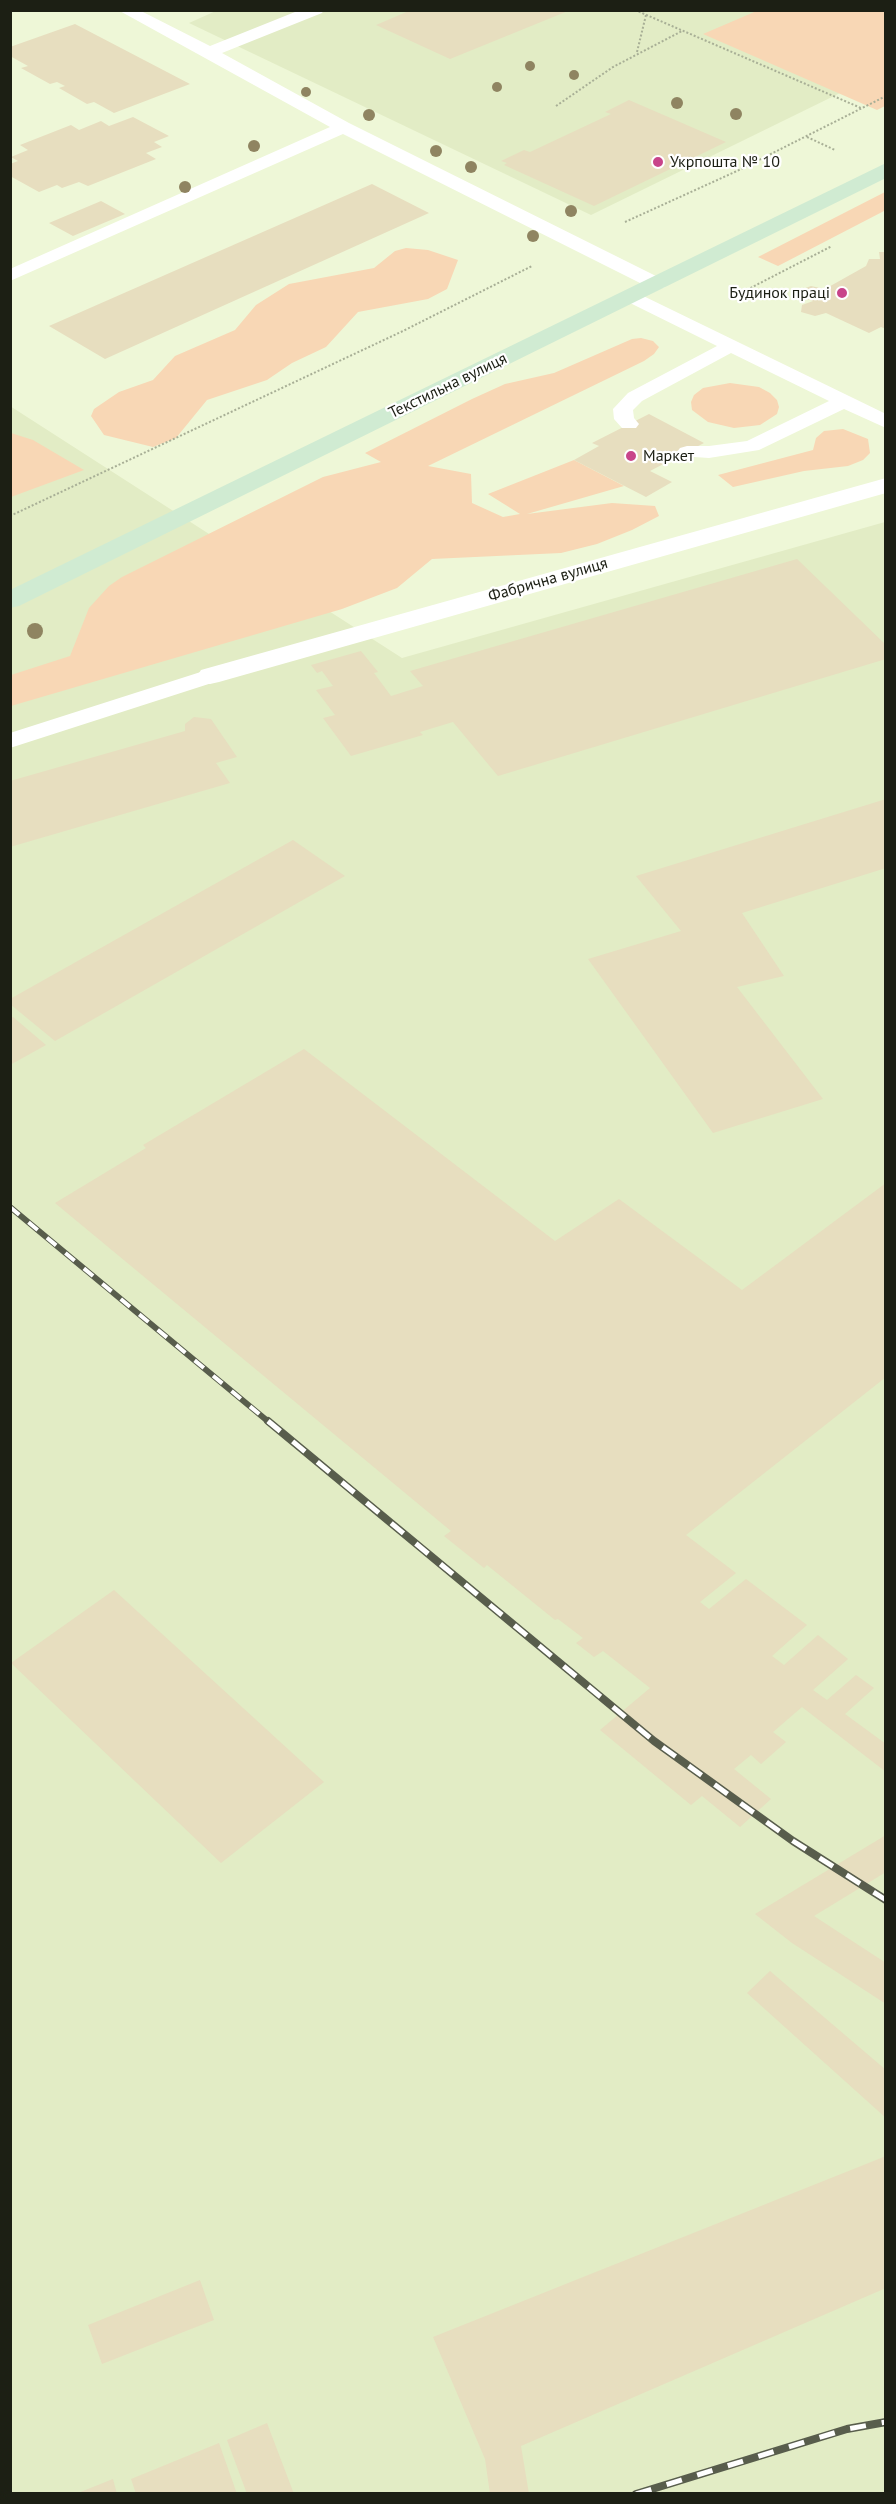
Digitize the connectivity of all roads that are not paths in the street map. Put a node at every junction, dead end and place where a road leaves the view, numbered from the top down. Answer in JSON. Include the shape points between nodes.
{"nodes":[{"id":1,"x":126,"y":10,"type":"edge"},
{"id":2,"x":316,"y":10,"type":"edge"},
{"id":3,"x":209,"y":52,"type":"junction"},
{"id":4,"x":343,"y":127,"type":"junction"},
{"id":5,"x":885,"y":169,"type":"edge"},
{"id":6,"x":10,"y":276,"type":"edge"},
{"id":7,"x":657,"y":284,"type":"junction"},
{"id":8,"x":632,"y":296,"type":"junction"},
{"id":9,"x":732,"y":345,"type":"junction"},
{"id":10,"x":846,"y":401,"type":"junction"},
{"id":11,"x":885,"y":422,"type":"edge"},
{"id":12,"x":629,"y":424,"type":"dead end"},
{"id":13,"x":687,"y":452,"type":"dead end"},
{"id":14,"x":885,"y":485,"type":"edge"},
{"id":15,"x":10,"y":600,"type":"edge"},
{"id":16,"x":210,"y":676,"type":"joint"},
{"id":17,"x":10,"y":741,"type":"edge"}],
"edges":[{"from":1,"to":3,"type":"lane"},
{"from":2,"to":3,"type":"lane"},
{"from":3,"to":4,"type":"lane"},
{"from":4,"to":6,"type":"lane"},
{"from":4,"to":7,"type":"lane"},
{"from":5,"to":7,"type":"street","name":"Текстильна вулиця"},
{"from":7,"to":8,"type":"street","name":"Текстильна вулиця"},
{"from":8,"to":9,"type":"lane"},
{"from":8,"to":15,"type":"street","name":"Текстильна вулиця"},
{"from":9,"to":10,"type":"lane"},
{"from":9,"to":12,"type":"lane","via":[[634,397],[623,409]]},
{"from":10,"to":11,"type":"lane"},
{"from":10,"to":13,"type":"lane","via":[[752,446]]},
{"from":14,"to":16,"type":"street","name":"Фабрична вулиця"},
{"from":16,"to":17,"type":"lane"}]}
